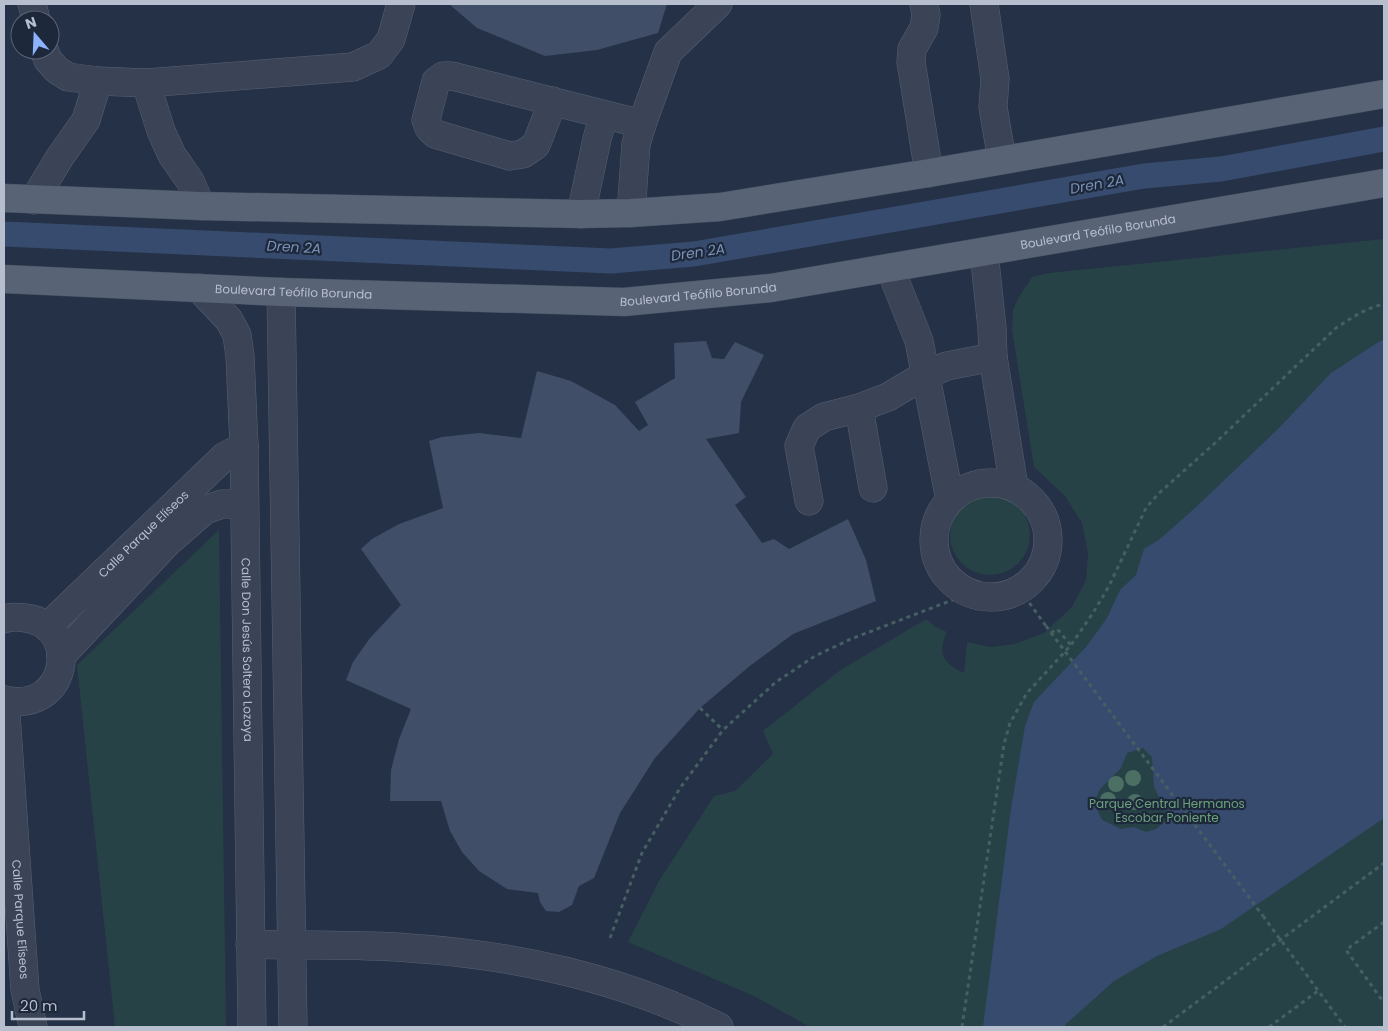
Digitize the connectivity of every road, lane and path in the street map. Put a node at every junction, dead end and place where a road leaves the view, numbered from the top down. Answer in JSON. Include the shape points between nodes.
{"nodes":[{"id":1,"x":401,"y":4,"type":"edge"},
{"id":2,"x":718,"y":4,"type":"edge"},
{"id":3,"x":924,"y":4,"type":"edge"},
{"id":4,"x":984,"y":4,"type":"edge"},
{"id":5,"x":48,"y":60,"type":"edge"},
{"id":6,"x":98,"y":81,"type":"junction"},
{"id":7,"x":146,"y":83,"type":"junction"},
{"id":8,"x":1384,"y":94,"type":"edge"},
{"id":9,"x":553,"y":101,"type":"dead end"},
{"id":10,"x":604,"y":115,"type":"junction"},
{"id":11,"x":642,"y":124,"type":"junction"},
{"id":12,"x":1002,"y":160,"type":"junction"},
{"id":13,"x":929,"y":173,"type":"junction"},
{"id":14,"x":1384,"y":182,"type":"edge"},
{"id":15,"x":4,"y":198,"type":"edge"},
{"id":16,"x":34,"y":200,"type":"junction"},
{"id":17,"x":202,"y":206,"type":"junction"},
{"id":18,"x":631,"y":213,"type":"junction"},
{"id":19,"x":581,"y":214,"type":"junction"},
{"id":20,"x":984,"y":252,"type":"junction"},
{"id":21,"x":890,"y":268,"type":"junction"},
{"id":22,"x":4,"y":279,"type":"edge"},
{"id":23,"x":199,"y":288,"type":"junction"},
{"id":24,"x":281,"y":292,"type":"junction"},
{"id":25,"x":1384,"y":304,"type":"edge"},
{"id":26,"x":993,"y":357,"type":"junction"},
{"id":27,"x":925,"y":375,"type":"junction"},
{"id":28,"x":858,"y":408,"type":"junction"},
{"id":29,"x":244,"y":456,"type":"junction"},
{"id":30,"x":284,"y":468,"type":"junction"},
{"id":31,"x":1014,"y":487,"type":"junction"},
{"id":32,"x":874,"y":488,"type":"dead end"},
{"id":33,"x":950,"y":500,"type":"junction"},
{"id":34,"x":808,"y":501,"type":"dead end"},
{"id":35,"x":244,"y":504,"type":"junction"},
{"id":36,"x":160,"y":535,"type":"junction"},
{"id":37,"x":1020,"y":590,"type":"junction"},
{"id":38,"x":968,"y":594,"type":"junction"},
{"id":39,"x":4,"y":619,"type":"edge"},
{"id":40,"x":47,"y":627,"type":"junction"},
{"id":41,"x":1051,"y":633,"type":"junction"},
{"id":42,"x":1071,"y":646,"type":"junction"},
{"id":43,"x":61,"y":656,"type":"junction"},
{"id":44,"x":4,"y":700,"type":"edge"},
{"id":45,"x":700,"y":708,"type":"dead end"},
{"id":46,"x":724,"y":730,"type":"junction"},
{"id":47,"x":10,"y":860,"type":"edge"},
{"id":48,"x":1384,"y":864,"type":"edge"},
{"id":49,"x":1384,"y":922,"type":"edge"},
{"id":50,"x":610,"y":938,"type":"dead end"},
{"id":51,"x":1280,"y":941,"type":"junction"},
{"id":52,"x":250,"y":944,"type":"junction"},
{"id":53,"x":292,"y":946,"type":"junction"},
{"id":54,"x":15,"y":989,"type":"edge"},
{"id":55,"x":1318,"y":991,"type":"junction"},
{"id":56,"x":1384,"y":998,"type":"edge"},
{"id":57,"x":33,"y":1027,"type":"edge"},
{"id":58,"x":252,"y":1027,"type":"edge"},
{"id":59,"x":293,"y":1027,"type":"edge"},
{"id":60,"x":719,"y":1027,"type":"edge"},
{"id":61,"x":963,"y":1027,"type":"edge"},
{"id":62,"x":1163,"y":1027,"type":"edge"},
{"id":63,"x":1270,"y":1027,"type":"edge"},
{"id":64,"x":1345,"y":1027,"type":"edge"}],
"edges":[{"from":1,"to":7,"type":"street","via":[[391,39],[379,54],[353,67]]},
{"from":2,"to":11,"type":"street","via":[[668,52]]},
{"from":3,"to":13,"type":"street","via":[[924,28],[912,50],[911,62]]},
{"from":4,"to":12,"type":"street","via":[[996,79],[993,107]]},
{"from":5,"to":6,"type":"street","via":[[68,77]]},
{"from":6,"to":7,"type":"street"},
{"from":6,"to":16,"type":"street","via":[[86,120]]},
{"from":7,"to":17,"type":"street","via":[[161,131]]},
{"from":8,"to":12,"type":"main road"},
{"from":9,"to":10,"type":"street"},
{"from":10,"to":11,"type":"street"},
{"from":10,"to":19,"type":"street"},
{"from":11,"to":18,"type":"street","via":[[636,144]]},
{"from":12,"to":13,"type":"main road"},
{"from":13,"to":18,"type":"main road","via":[[720,207]]},
{"from":14,"to":20,"type":"main road","name":"Boulevard Teófilo Borunda"},
{"from":15,"to":16,"type":"main road"},
{"from":16,"to":17,"type":"main road"},
{"from":17,"to":19,"type":"main road"},
{"from":18,"to":19,"type":"main road"},
{"from":20,"to":21,"type":"main road","name":"Boulevard Teófilo Borunda"},
{"from":20,"to":26,"type":"street"},
{"from":21,"to":24,"type":"main road","name":"Boulevard Teófilo Borunda","via":[[771,288],[624,302]]},
{"from":21,"to":27,"type":"street","via":[[919,341]]},
{"from":22,"to":23,"type":"main road","name":"Boulevard Teófilo Borunda"},
{"from":23,"to":24,"type":"main road","name":"Boulevard Teófilo Borunda"},
{"from":23,"to":29,"type":"street","name":"Calle Don Jesús Soltero Lozoya","via":[[237,335]]},
{"from":24,"to":30,"type":"street"},
{"from":25,"to":42,"type":"path","via":[[1356,315],[1336,328],[1158,494],[1146,508],[1109,586]]},
{"from":26,"to":27,"type":"street","via":[[947,366]]},
{"from":26,"to":31,"type":"street"},
{"from":27,"to":28,"type":"street","via":[[888,397]]},
{"from":27,"to":33,"type":"street"},
{"from":28,"to":32,"type":"street"},
{"from":28,"to":34,"type":"street","via":[[824,417],[807,428],[800,446]]},
{"from":29,"to":30,"type":"street"},
{"from":29,"to":35,"type":"street","name":"Calle Don Jesús Soltero Lozoya"},
{"from":29,"to":36,"type":"street","name":"Calle Parque Elíseos","via":[[225,456]]},
{"from":30,"to":53,"type":"street"},
{"from":31,"to":33,"type":"street","via":[[980,484]]},
{"from":31,"to":37,"type":"street","via":[[1040,510],[1049,544],[1045,562],[1036,577]]},
{"from":33,"to":38,"type":"street","via":[[939,516],[934,533],[934,552],[941,569],[953,584]]},
{"from":35,"to":36,"type":"street","name":"Calle Parque Elíseos","via":[[222,504],[205,510]]},
{"from":35,"to":52,"type":"street","name":"Calle Don Jesús Soltero Lozoya"},
{"from":36,"to":40,"type":"street","name":"Calle Parque Elíseos"},
{"from":36,"to":43,"type":"street","name":"Calle Parque Elíseos"},
{"from":37,"to":38,"type":"street","via":[[987,598]]},
{"from":37,"to":41,"type":"path","bridge":true},
{"from":38,"to":46,"type":"path","via":[[851,639],[816,656],[776,682]]},
{"from":39,"to":40,"type":"street","via":[[21,616]]},
{"from":40,"to":43,"type":"street","via":[[57,640]]},
{"from":41,"to":42,"type":"path","via":[[1056,629]]},
{"from":41,"to":51,"type":"path","bridge":true},
{"from":42,"to":61,"type":"path","via":[[1027,693],[1010,723],[1004,744]]},
{"from":43,"to":44,"type":"street","via":[[60,670],[45,693],[32,700]]},
{"from":44,"to":47,"type":"street","name":"Calle Parque Elíseos"},
{"from":45,"to":46,"type":"path"},
{"from":46,"to":50,"type":"path","via":[[680,788],[642,853]]},
{"from":47,"to":54,"type":"street","name":"Calle Parque Elíseos"},
{"from":48,"to":51,"type":"path"},
{"from":49,"to":56,"type":"path","via":[[1346,950],[1382,1000]]},
{"from":51,"to":55,"type":"path"},
{"from":51,"to":62,"type":"path"},
{"from":52,"to":53,"type":"street"},
{"from":52,"to":58,"type":"street","name":"Calle Don Jesús Soltero Lozoya"},
{"from":53,"to":59,"type":"street"},
{"from":53,"to":60,"type":"street","via":[[410,948],[495,957],[576,974],[635,991]]},
{"from":54,"to":57,"type":"street","name":"Calle Parque Elíseos"},
{"from":55,"to":63,"type":"path"},
{"from":55,"to":64,"type":"path"}]}
